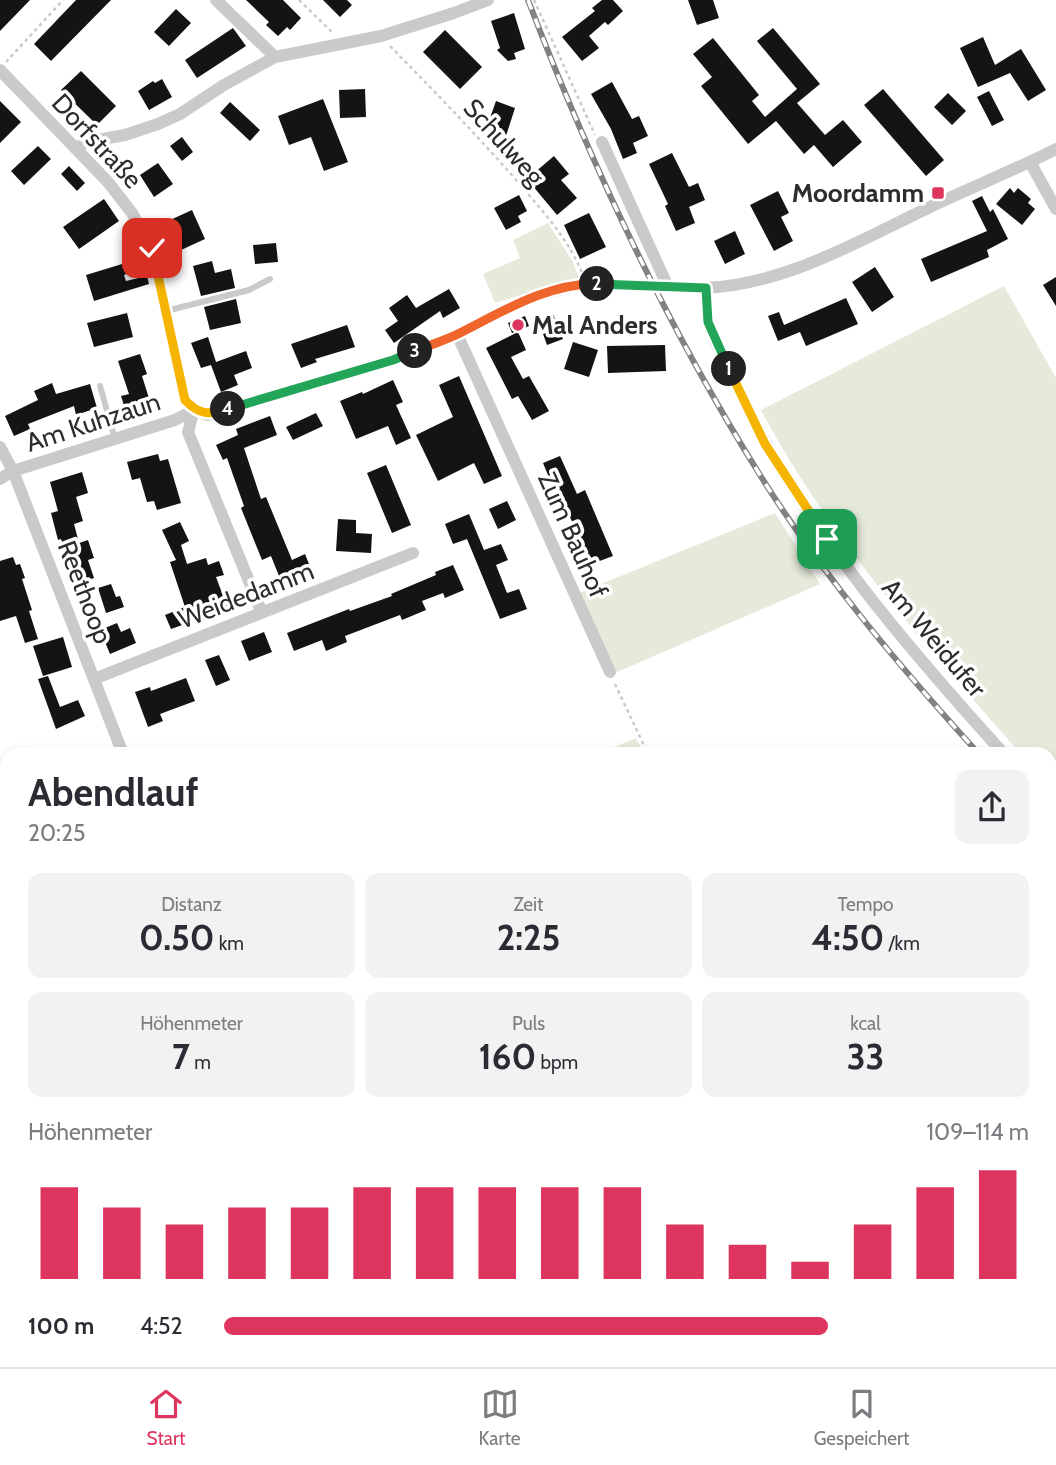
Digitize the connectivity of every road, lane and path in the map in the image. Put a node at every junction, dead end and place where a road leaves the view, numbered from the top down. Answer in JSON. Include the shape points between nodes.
{"nodes":[{"id":1,"x":63,"y":0,"type":"edge"},
{"id":2,"x":216,"y":0,"type":"edge"},
{"id":3,"x":299,"y":0,"type":"edge"},
{"id":4,"x":488,"y":0,"type":"edge"},
{"id":5,"x":534,"y":0,"type":"edge"},
{"id":6,"x":381,"y":36,"type":"junction"},
{"id":7,"x":344,"y":44,"type":"junction"},
{"id":8,"x":275,"y":57,"type":"junction"},
{"id":9,"x":0,"y":69,"type":"edge"},
{"id":10,"x":602,"y":142,"type":"joint"},
{"id":11,"x":76,"y":149,"type":"junction"},
{"id":12,"x":1056,"y":149,"type":"edge"},
{"id":13,"x":1030,"y":162,"type":"junction"},
{"id":14,"x":1056,"y":209,"type":"edge"},
{"id":15,"x":270,"y":279,"type":"dead end"},
{"id":16,"x":586,"y":283,"type":"junction"},
{"id":17,"x":668,"y":287,"type":"junction"},
{"id":18,"x":706,"y":288,"type":"junction"},
{"id":19,"x":166,"y":311,"type":"junction"},
{"id":20,"x":457,"y":334,"type":"junction"},
{"id":21,"x":100,"y":386,"type":"dead end"},
{"id":22,"x":194,"y":410,"type":"junction"},
{"id":23,"x":115,"y":439,"type":"junction"},
{"id":24,"x":0,"y":447,"type":"edge"},
{"id":25,"x":13,"y":471,"type":"junction"},
{"id":26,"x":0,"y":479,"type":"edge"},
{"id":27,"x":413,"y":553,"type":"dead end"},
{"id":28,"x":262,"y":613,"type":"junction"},
{"id":29,"x":610,"y":672,"type":"joint"},
{"id":30,"x":94,"y":679,"type":"junction"},
{"id":31,"x":120,"y":747,"type":"edge"},
{"id":32,"x":645,"y":747,"type":"edge"},
{"id":33,"x":998,"y":747,"type":"edge"}],
"edges":[{"from":1,"to":9,"type":"path"},
{"from":2,"to":8,"type":"street"},
{"from":3,"to":7,"type":"path"},
{"from":4,"to":6,"type":"street"},
{"from":5,"to":10,"type":"path","via":[[595,136]]},
{"from":6,"to":7,"type":"street"},
{"from":6,"to":16,"type":"path","name":"Schulweg","via":[[545,214]]},
{"from":7,"to":8,"type":"street"},
{"from":8,"to":11,"type":"street","via":[[180,114],[125,135],[85,142]]},
{"from":9,"to":11,"type":"street","name":"Dorfstraße"},
{"from":10,"to":17,"type":"street"},
{"from":11,"to":19,"type":"street","name":"Dorfstraße","via":[[108,182],[152,248]]},
{"from":12,"to":13,"type":"street","name":"Am Kuhzaun"},
{"from":13,"to":14,"type":"street"},
{"from":13,"to":18,"type":"street","name":"Am Kuhzaun","via":[[774,277]]},
{"from":15,"to":19,"type":"lane","via":[[249,290]]},
{"from":16,"to":17,"type":"street","name":"Am Kuhzaun"},
{"from":16,"to":20,"type":"street","name":"Am Kuhzaun","via":[[528,298]]},
{"from":17,"to":18,"type":"street","name":"Am Kuhzaun"},
{"from":18,"to":33,"type":"street","name":"Am Weidufer","via":[[708,322],[760,434],[793,489],[864,591]]},
{"from":19,"to":22,"type":"street","name":"Dorfstraße","via":[[185,400]]},
{"from":20,"to":22,"type":"street","name":"Am Kuhzaun","via":[[393,360],[208,415]]},
{"from":20,"to":29,"type":"street","name":"Zum Bauhof"},
{"from":21,"to":23,"type":"lane"},
{"from":22,"to":23,"type":"street","name":"Am Kuhzaun"},
{"from":22,"to":28,"type":"street","via":[[188,432]]},
{"from":23,"to":25,"type":"street","name":"Am Kuhzaun"},
{"from":24,"to":25,"type":"street","name":"Reethoop"},
{"from":25,"to":26,"type":"street","name":"Am Kuhzaun"},
{"from":25,"to":30,"type":"street","name":"Reethoop"},
{"from":27,"to":28,"type":"street","name":"Weidedamm"},
{"from":28,"to":30,"type":"street","name":"Weidedamm"},
{"from":29,"to":32,"type":"path"},
{"from":30,"to":31,"type":"street","name":"Reethoop"}]}
